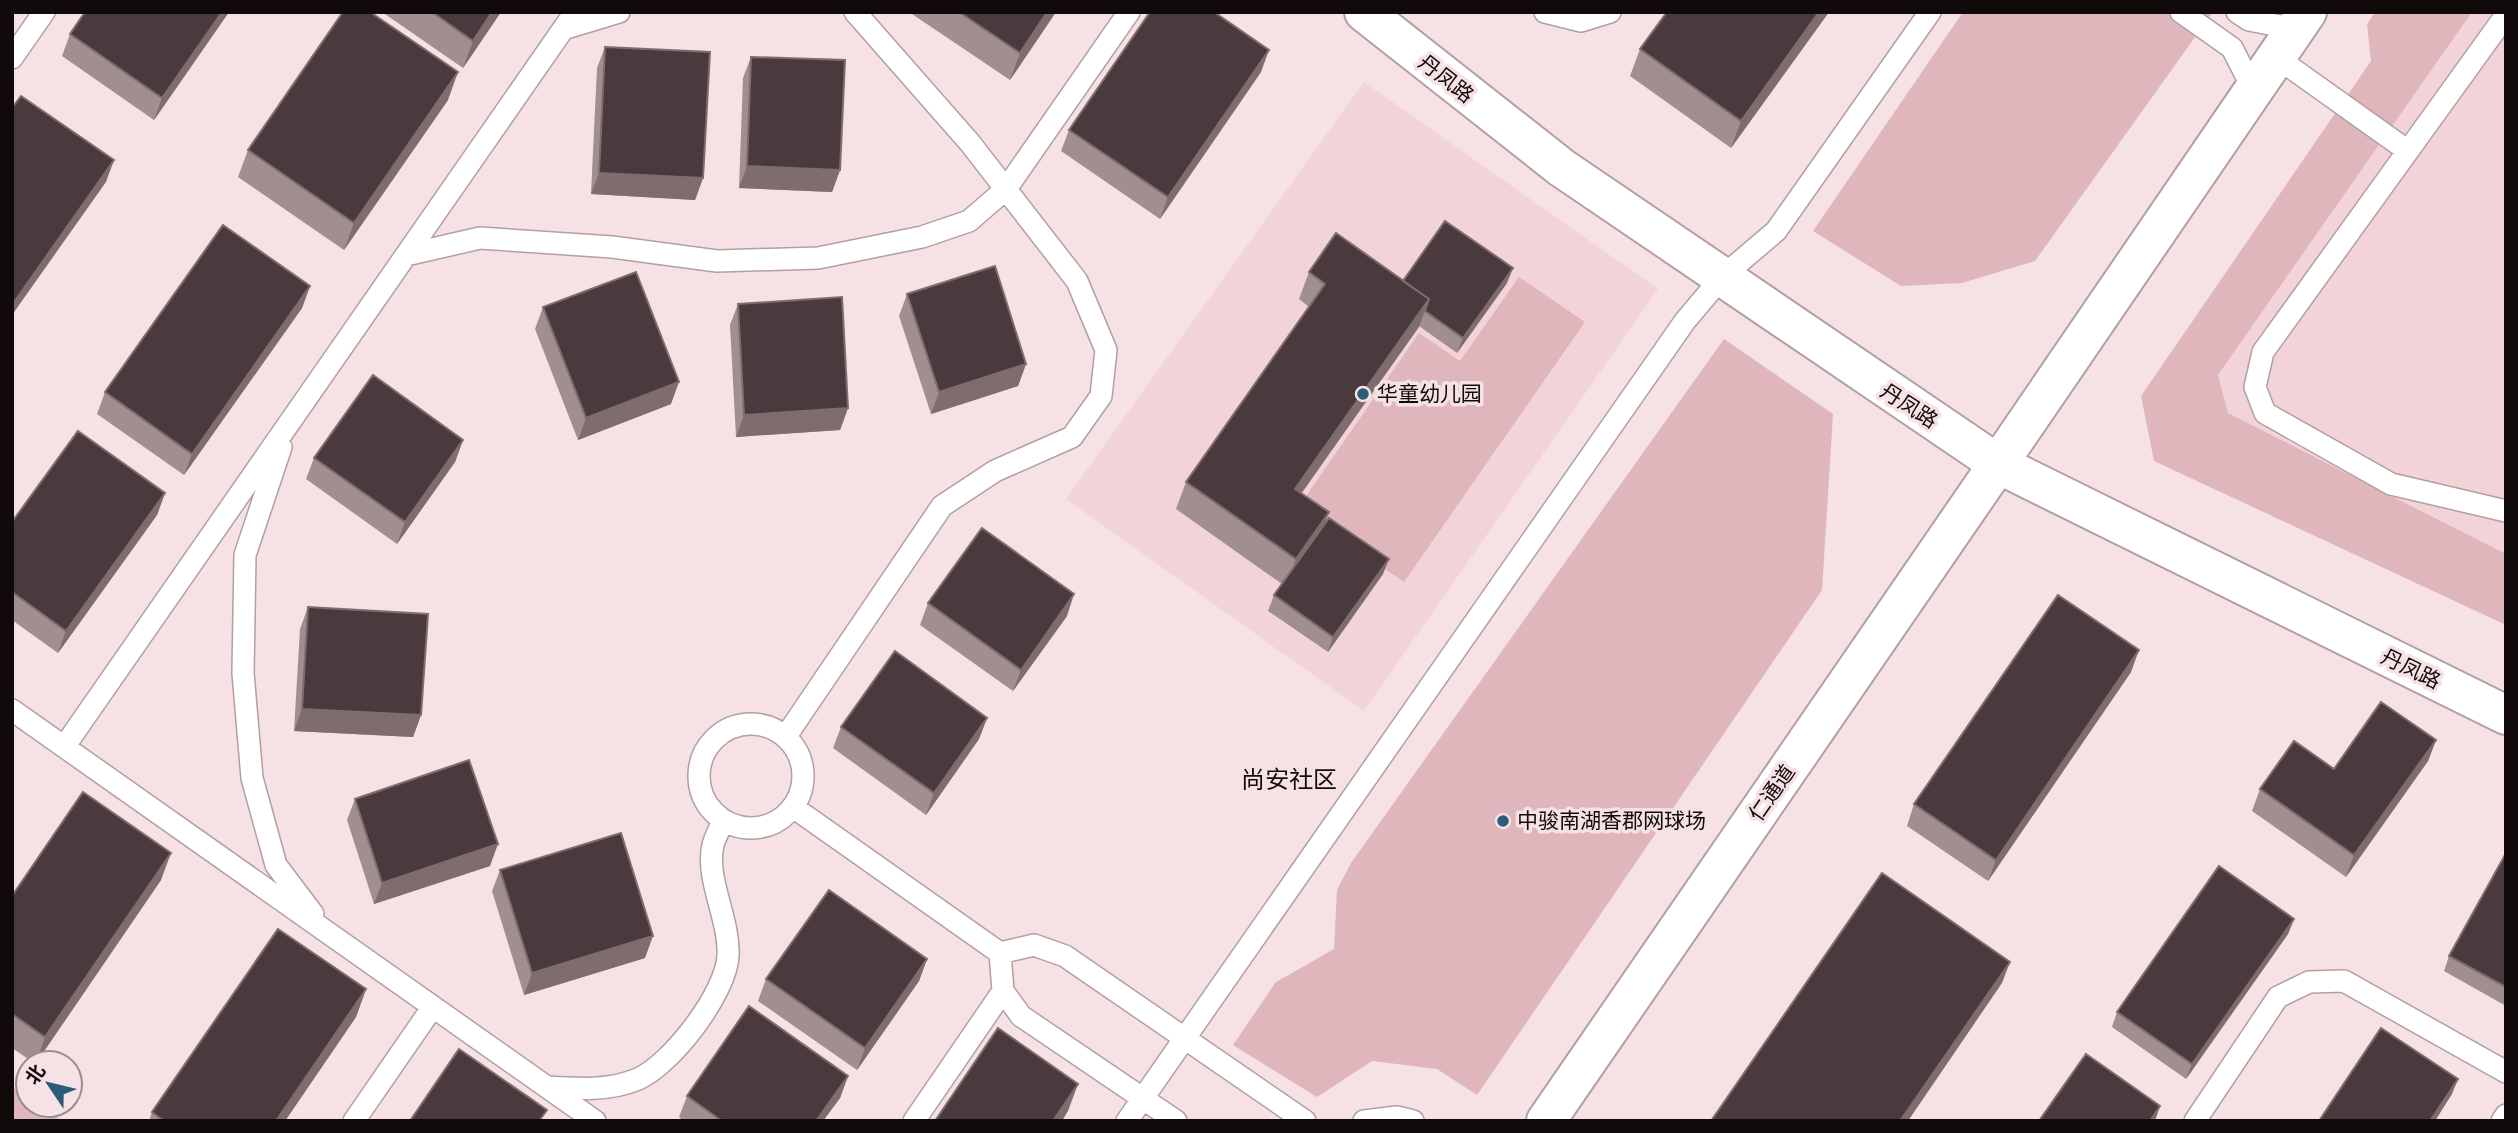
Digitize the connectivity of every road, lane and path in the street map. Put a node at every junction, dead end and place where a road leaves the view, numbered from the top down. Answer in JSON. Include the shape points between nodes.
{"nodes":[{"id":1,"x":44,"y":12,"type":"edge"},
{"id":2,"x":619,"y":12,"type":"edge"},
{"id":3,"x":855,"y":12,"type":"edge"},
{"id":4,"x":1129,"y":12,"type":"edge"},
{"id":5,"x":1364,"y":12,"type":"edge"},
{"id":6,"x":1545,"y":12,"type":"edge"},
{"id":7,"x":1610,"y":12,"type":"edge"},
{"id":8,"x":1930,"y":12,"type":"edge"},
{"id":9,"x":2181,"y":12,"type":"edge"},
{"id":10,"x":2237,"y":12,"type":"edge"},
{"id":11,"x":2506,"y":15,"type":"edge"},
{"id":12,"x":569,"y":21,"type":"edge"},
{"id":13,"x":2293,"y":33,"type":"edge"},
{"id":14,"x":12,"y":58,"type":"edge"},
{"id":15,"x":2253,"y":90,"type":"junction"},
{"id":16,"x":2408,"y":151,"type":"junction"},
{"id":17,"x":1006,"y":189,"type":"junction"},
{"id":18,"x":406,"y":255,"type":"junction"},
{"id":19,"x":1723,"y":276,"type":"junction"},
{"id":20,"x":289,"y":424,"type":"junction"},
{"id":21,"x":1998,"y":464,"type":"junction"},
{"id":22,"x":2506,"y":511,"type":"edge"},
{"id":23,"x":12,"y":710,"type":"edge"},
{"id":24,"x":2506,"y":715,"type":"edge"},
{"id":25,"x":786,"y":736,"type":"junction"},
{"id":26,"x":64,"y":747,"type":"junction"},
{"id":27,"x":793,"y":807,"type":"junction"},
{"id":28,"x":723,"y":821,"type":"junction"},
{"id":29,"x":325,"y":930,"type":"junction"},
{"id":30,"x":1000,"y":953,"type":"junction"},
{"id":31,"x":1003,"y":991,"type":"junction"},
{"id":32,"x":432,"y":1008,"type":"junction"},
{"id":33,"x":1185,"y":1039,"type":"junction"},
{"id":34,"x":2506,"y":1072,"type":"edge"},
{"id":35,"x":546,"y":1087,"type":"junction"},
{"id":36,"x":1143,"y":1098,"type":"junction"},
{"id":37,"x":2506,"y":1115,"type":"edge"},
{"id":38,"x":354,"y":1121,"type":"edge"},
{"id":39,"x":594,"y":1121,"type":"edge"},
{"id":40,"x":914,"y":1121,"type":"edge"},
{"id":41,"x":1127,"y":1121,"type":"edge"},
{"id":42,"x":1176,"y":1121,"type":"edge"},
{"id":43,"x":1305,"y":1121,"type":"edge"},
{"id":44,"x":1364,"y":1121,"type":"edge"},
{"id":45,"x":1413,"y":1121,"type":"edge"},
{"id":46,"x":1546,"y":1121,"type":"edge"},
{"id":47,"x":2194,"y":1121,"type":"edge"},
{"id":48,"x":2501,"y":1121,"type":"edge"}],
"edges":[{"from":1,"to":14,"type":"lane"},
{"from":2,"to":12,"type":"lane"},
{"from":3,"to":17,"type":"lane"},
{"from":4,"to":17,"type":"lane"},
{"from":5,"to":19,"type":"main road","name":"丹凤路","via":[[1562,168]]},
{"from":6,"to":7,"type":"lane","via":[[1581,21]]},
{"from":8,"to":19,"type":"lane","via":[[1776,231]]},
{"from":9,"to":15,"type":"lane","via":[[2232,48]]},
{"from":10,"to":13,"type":"lane"},
{"from":11,"to":16,"type":"lane"},
{"from":12,"to":18,"type":"lane"},
{"from":13,"to":15,"type":"main road","name":"仁通道"},
{"from":13,"to":16,"type":"lane"},
{"from":15,"to":21,"type":"main road","name":"仁通道"},
{"from":16,"to":22,"type":"lane","via":[[2263,352],[2255,387],[2265,413],[2391,484]]},
{"from":17,"to":18,"type":"lane","via":[[970,221],[922,237],[818,258],[717,261],[612,247],[480,238]]},
{"from":17,"to":25,"type":"lane","via":[[1077,281],[1106,350],[1101,396],[1072,437],[995,471],[942,506]]},
{"from":18,"to":20,"type":"lane"},
{"from":19,"to":21,"type":"main road","name":"丹凤路"},
{"from":19,"to":33,"type":"lane","via":[[1685,321]]},
{"from":20,"to":26,"type":"lane"},
{"from":20,"to":29,"type":"lane","via":[[245,555],[243,673],[252,778],[276,865]]},
{"from":21,"to":24,"type":"main road","name":"丹凤路"},
{"from":21,"to":46,"type":"main road","name":"仁通道"},
{"from":23,"to":26,"type":"lane"},
{"from":25,"to":27,"type":"lane","via":[[803,765],[803,783]]},
{"from":25,"to":28,"type":"lane","via":[[754,723],[722,732],[709,744],[699,777],[702,794]]},
{"from":26,"to":29,"type":"lane"},
{"from":27,"to":28,"type":"lane","via":[[774,823],[757,828]]},
{"from":27,"to":30,"type":"lane"},
{"from":28,"to":35,"type":"lane","via":[[712,846],[712,878],[723,911],[728,958],[712,1004],[677,1048],[640,1079],[590,1090]]},
{"from":29,"to":32,"type":"lane"},
{"from":30,"to":31,"type":"lane"},
{"from":30,"to":33,"type":"lane","via":[[1034,945],[1065,957]]},
{"from":31,"to":36,"type":"lane","via":[[1021,1016]]},
{"from":31,"to":40,"type":"lane"},
{"from":32,"to":35,"type":"lane"},
{"from":32,"to":38,"type":"lane"},
{"from":33,"to":36,"type":"lane"},
{"from":33,"to":43,"type":"lane"},
{"from":34,"to":47,"type":"lane","via":[[2344,981],[2309,982],[2278,997]]},
{"from":35,"to":39,"type":"lane"},
{"from":36,"to":41,"type":"lane"},
{"from":36,"to":42,"type":"lane"},
{"from":37,"to":48,"type":"lane"},
{"from":44,"to":45,"type":"lane","via":[[1398,1117]]}]}
